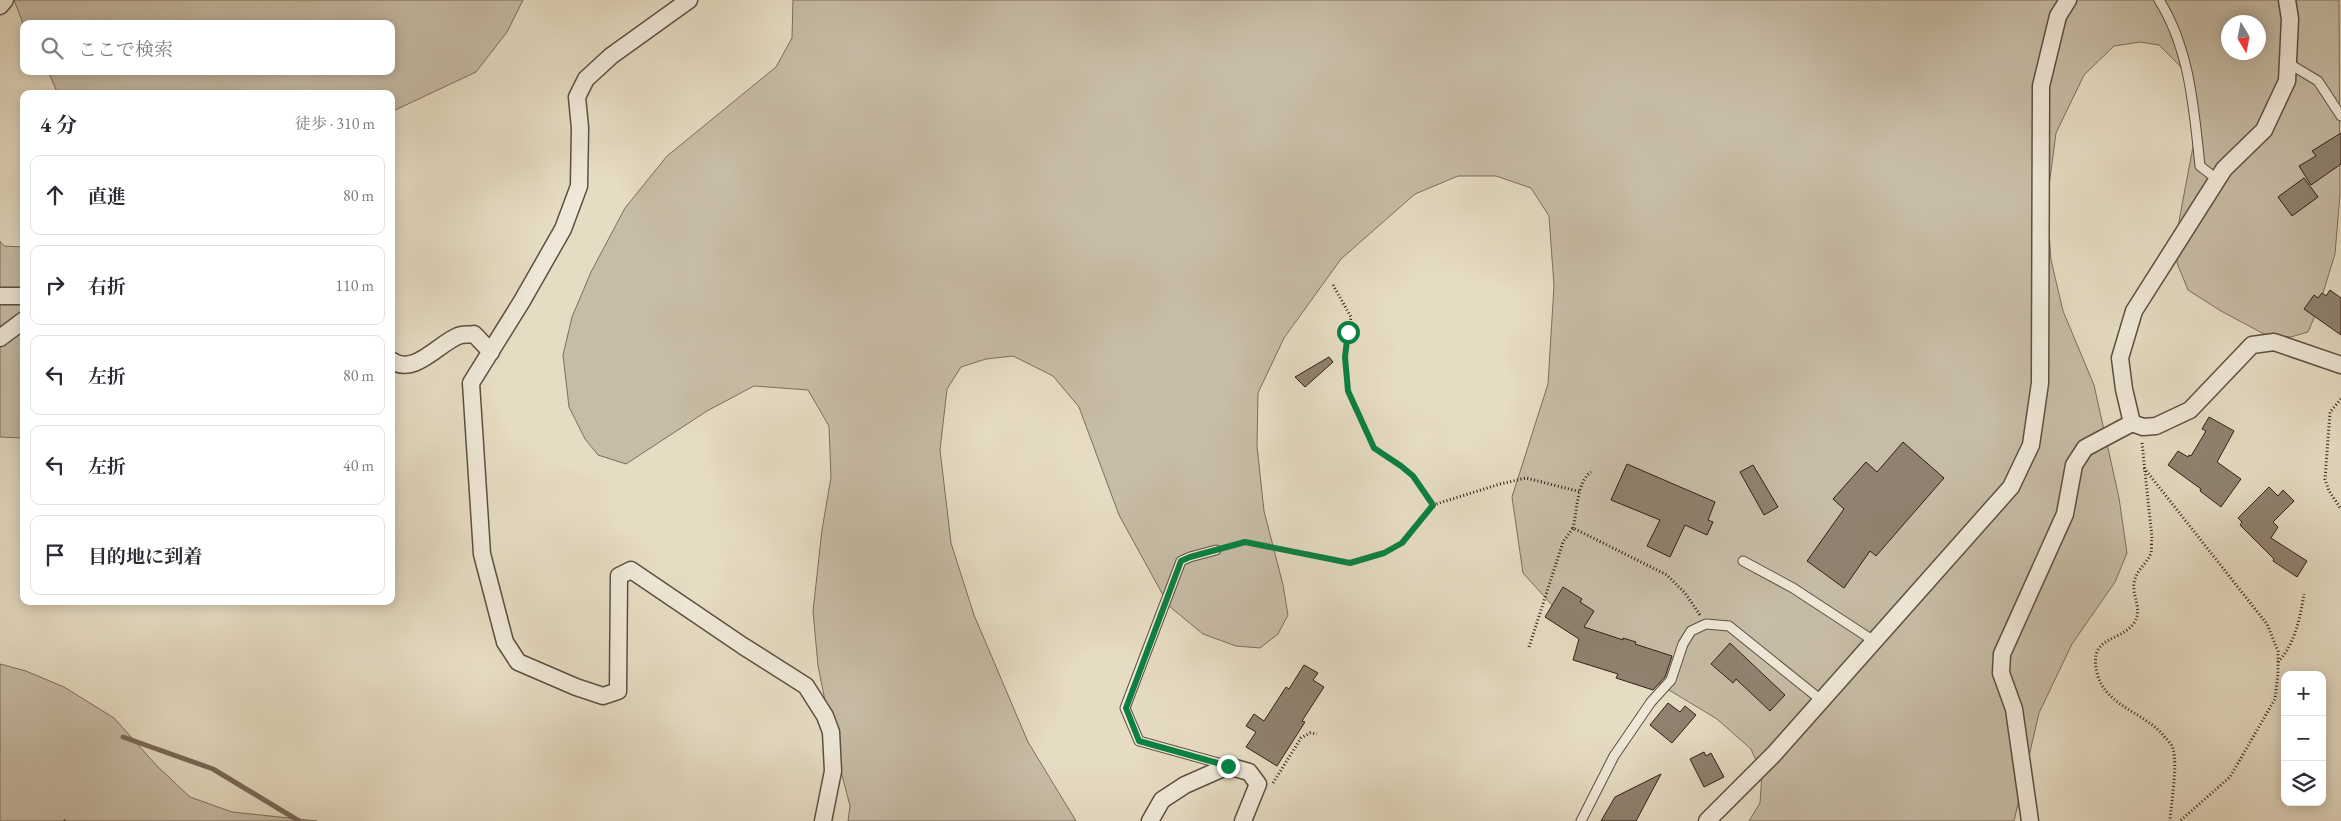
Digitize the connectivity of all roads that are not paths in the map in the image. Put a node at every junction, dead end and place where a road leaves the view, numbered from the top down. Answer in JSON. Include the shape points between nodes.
{"nodes":[{"id":1,"x":5,"y":0,"type":"edge"},
{"id":2,"x":689,"y":0,"type":"edge"},
{"id":3,"x":2068,"y":0,"type":"edge"},
{"id":4,"x":2158,"y":0,"type":"edge"},
{"id":5,"x":2287,"y":0,"type":"edge"},
{"id":6,"x":0,"y":6,"type":"edge"},
{"id":7,"x":2288,"y":63,"type":"junction"},
{"id":8,"x":2341,"y":116,"type":"edge"},
{"id":9,"x":2218,"y":180,"type":"junction"},
{"id":10,"x":0,"y":296,"type":"edge"},
{"id":11,"x":20,"y":296,"type":"edge"},
{"id":12,"x":20,"y":323,"type":"edge"},
{"id":13,"x":0,"y":338,"type":"edge"},
{"id":14,"x":491,"y":352,"type":"junction"},
{"id":15,"x":395,"y":363,"type":"edge"},
{"id":16,"x":2341,"y":365,"type":"edge"},
{"id":17,"x":2138,"y":425,"type":"junction"},
{"id":18,"x":1216,"y":550,"type":"road end"},
{"id":19,"x":1743,"y":561,"type":"dead end"},
{"id":20,"x":1874,"y":641,"type":"junction"},
{"id":21,"x":1822,"y":700,"type":"junction"},
{"id":22,"x":1228,"y":766,"type":"junction"},
{"id":23,"x":823,"y":821,"type":"edge"},
{"id":24,"x":1150,"y":821,"type":"edge"},
{"id":25,"x":1243,"y":821,"type":"edge"},
{"id":26,"x":1581,"y":821,"type":"edge"},
{"id":27,"x":1707,"y":821,"type":"edge"},
{"id":28,"x":2030,"y":821,"type":"edge"}],
"edges":[{"from":1,"to":6,"type":"street"},
{"from":2,"to":14,"type":"street","via":[[611,56],[586,80],[577,97],[580,128],[578,186],[563,229]]},
{"from":3,"to":20,"type":"street","via":[[2058,16],[2041,86],[2040,383],[2031,445],[2011,487]]},
{"from":4,"to":9,"type":"lane","via":[[2167,13],[2187,71],[2200,166]]},
{"from":5,"to":7,"type":"street","via":[[2290,19]]},
{"from":7,"to":8,"type":"lane","via":[[2318,80]]},
{"from":7,"to":9,"type":"street","via":[[2287,81],[2264,130],[2224,169]]},
{"from":9,"to":17,"type":"street","via":[[2134,311],[2128,329],[2120,358],[2124,389]]},
{"from":10,"to":11,"type":"street"},
{"from":12,"to":13,"type":"street"},
{"from":14,"to":15,"type":"street","via":[[474,334],[459,336],[408,366]]},
{"from":14,"to":23,"type":"street","via":[[471,383],[482,554],[505,642],[518,662],[603,696],[618,691],[619,576],[631,570],[806,686],[831,732],[834,771]]},
{"from":16,"to":17,"type":"street","via":[[2274,342],[2252,345],[2190,410],[2156,426]]},
{"from":17,"to":28,"type":"street","via":[[2086,448],[2074,465],[2065,514],[2002,654],[2001,673],[2014,709]]},
{"from":18,"to":22,"type":"lane","via":[[1181,561],[1126,708],[1139,741]]},
{"from":19,"to":20,"type":"lane","via":[[1793,588]]},
{"from":20,"to":21,"type":"street"},
{"from":21,"to":26,"type":"lane","via":[[1729,626],[1706,624],[1691,631],[1671,680],[1651,702],[1614,756]]},
{"from":21,"to":27,"type":"street"},
{"from":22,"to":24,"type":"street","via":[[1162,800]]},
{"from":22,"to":25,"type":"street","via":[[1249,772],[1258,784]]}]}
